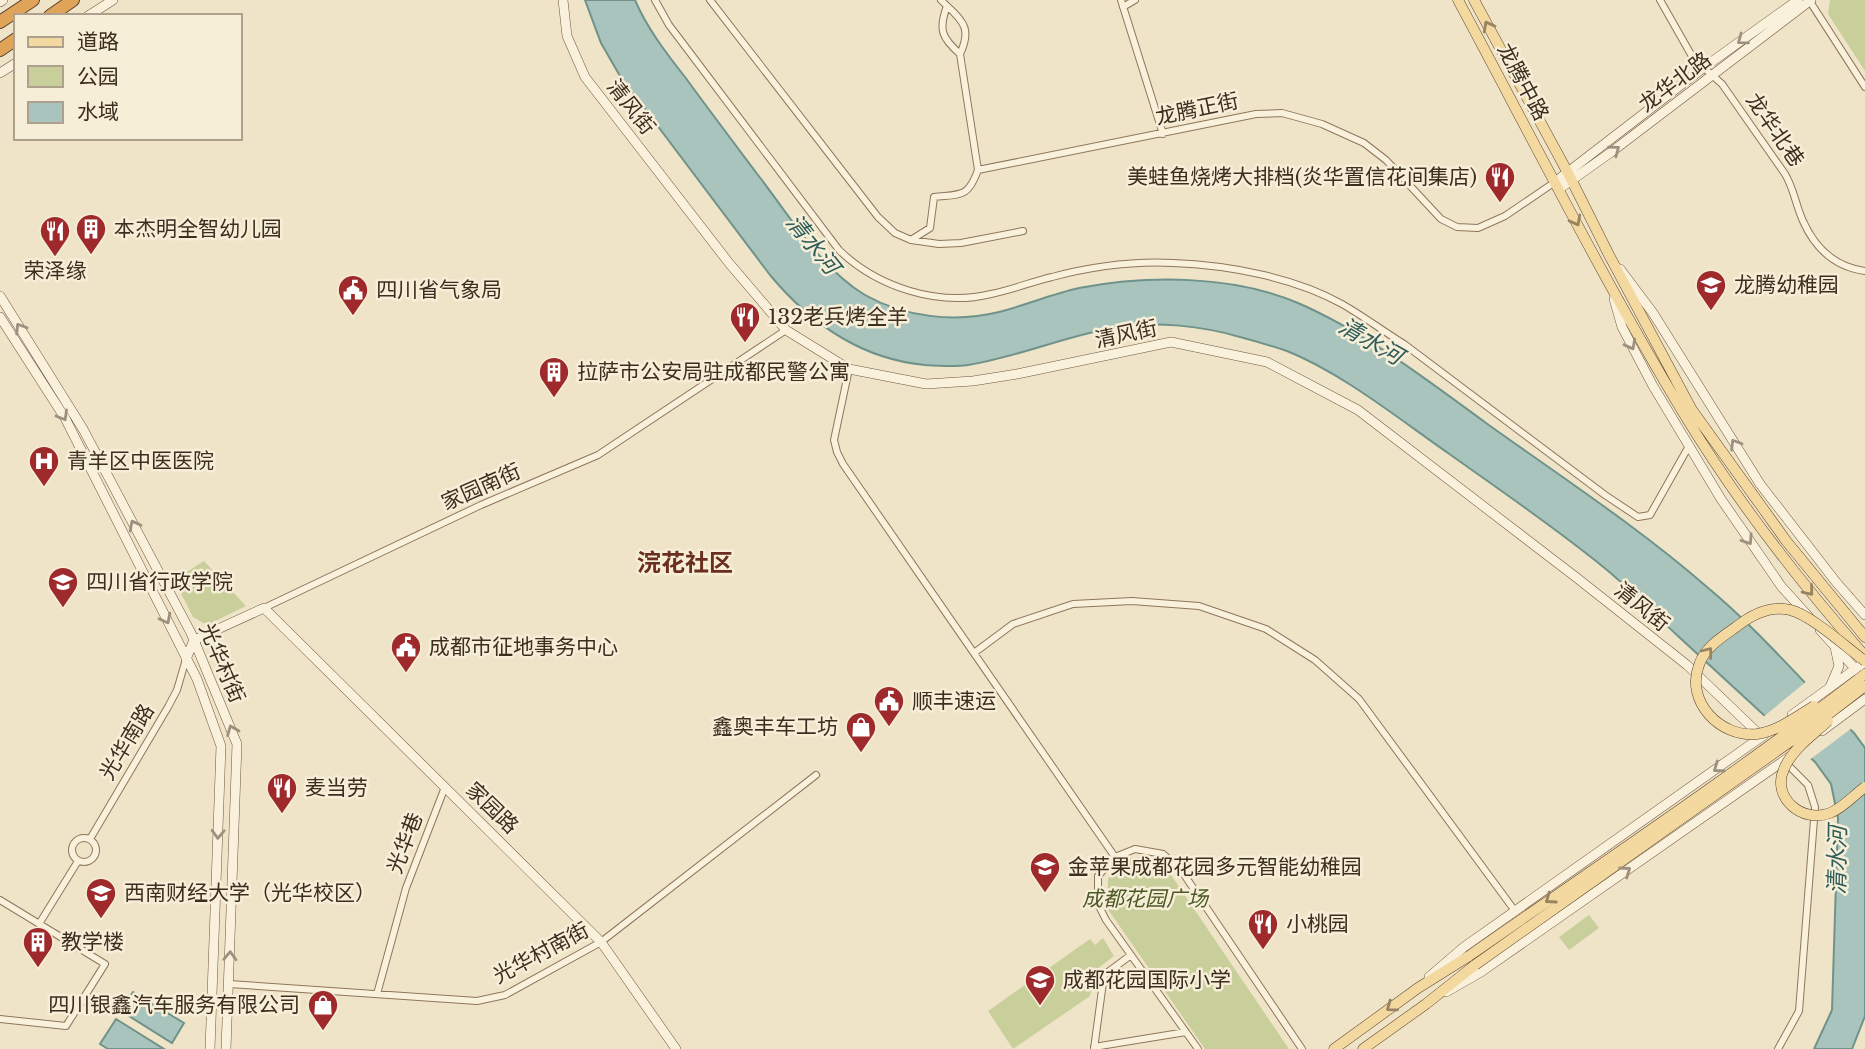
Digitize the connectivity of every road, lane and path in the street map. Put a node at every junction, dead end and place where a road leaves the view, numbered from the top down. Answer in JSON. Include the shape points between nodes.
{"nodes":[{"id":1,"x":33,"y":0,"type":"edge"},
{"id":2,"x":74,"y":0,"type":"edge"},
{"id":3,"x":113,"y":0,"type":"edge"},
{"id":4,"x":563,"y":0,"type":"edge"},
{"id":5,"x":655,"y":0,"type":"edge"},
{"id":6,"x":710,"y":0,"type":"edge"},
{"id":7,"x":941,"y":0,"type":"edge"},
{"id":8,"x":1135,"y":0,"type":"edge"},
{"id":9,"x":1458,"y":0,"type":"edge"},
{"id":10,"x":1474,"y":0,"type":"edge"},
{"id":11,"x":1660,"y":0,"type":"edge"},
{"id":12,"x":1798,"y":0,"type":"edge"},
{"id":13,"x":1810,"y":0,"type":"edge"},
{"id":14,"x":1122,"y":3,"type":"edge"},
{"id":15,"x":947,"y":6,"type":"junction"},
{"id":16,"x":53,"y":14,"type":"edge"},
{"id":17,"x":91,"y":14,"type":"edge"},
{"id":18,"x":0,"y":22,"type":"edge"},
{"id":19,"x":960,"y":54,"type":"junction"},
{"id":20,"x":1703,"y":68,"type":"junction"},
{"id":21,"x":1713,"y":75,"type":"junction"},
{"id":22,"x":1865,"y":87,"type":"edge"},
{"id":23,"x":1163,"y":134,"type":"junction"},
{"id":24,"x":978,"y":170,"type":"junction"},
{"id":25,"x":1570,"y":176,"type":"junction"},
{"id":26,"x":1557,"y":185,"type":"junction"},
{"id":27,"x":930,"y":228,"type":"junction"},
{"id":28,"x":1023,"y":231,"type":"dead end"},
{"id":29,"x":911,"y":240,"type":"junction"},
{"id":30,"x":939,"y":244,"type":"junction"},
{"id":31,"x":1609,"y":255,"type":"junction"},
{"id":32,"x":1596,"y":259,"type":"junction"},
{"id":33,"x":1865,"y":271,"type":"edge"},
{"id":34,"x":0,"y":296,"type":"edge"},
{"id":35,"x":0,"y":317,"type":"edge"},
{"id":36,"x":786,"y":330,"type":"junction"},
{"id":37,"x":849,"y":369,"type":"junction"},
{"id":38,"x":1688,"y":413,"type":"junction"},
{"id":39,"x":1689,"y":446,"type":"junction"},
{"id":40,"x":264,"y":608,"type":"junction"},
{"id":41,"x":1863,"y":611,"type":"edge"},
{"id":42,"x":1865,"y":637,"type":"edge"},
{"id":43,"x":194,"y":640,"type":"junction"},
{"id":44,"x":1835,"y":646,"type":"junction"},
{"id":45,"x":974,"y":653,"type":"junction"},
{"id":46,"x":186,"y":659,"type":"junction"},
{"id":47,"x":1865,"y":660,"type":"edge"},
{"id":48,"x":1862,"y":674,"type":"edge"},
{"id":49,"x":1828,"y":690,"type":"junction"},
{"id":50,"x":1861,"y":690,"type":"edge"},
{"id":51,"x":1854,"y":707,"type":"junction"},
{"id":52,"x":1865,"y":708,"type":"edge"},
{"id":53,"x":1762,"y":736,"type":"junction"},
{"id":54,"x":1784,"y":761,"type":"junction"},
{"id":55,"x":816,"y":775,"type":"dead end"},
{"id":56,"x":445,"y":787,"type":"junction"},
{"id":57,"x":1865,"y":787,"type":"edge"},
{"id":58,"x":90,"y":839,"type":"junction"},
{"id":59,"x":1115,"y":857,"type":"junction"},
{"id":60,"x":78,"y":861,"type":"junction"},
{"id":61,"x":0,"y":900,"type":"edge"},
{"id":62,"x":1515,"y":911,"type":"junction"},
{"id":63,"x":39,"y":924,"type":"junction"},
{"id":64,"x":601,"y":942,"type":"junction"},
{"id":65,"x":1131,"y":955,"type":"junction"},
{"id":66,"x":229,"y":985,"type":"junction"},
{"id":67,"x":1418,"y":988,"type":"junction"},
{"id":68,"x":377,"y":994,"type":"junction"},
{"id":69,"x":1426,"y":1004,"type":"junction"},
{"id":70,"x":0,"y":1018,"type":"edge"},
{"id":71,"x":1186,"y":1032,"type":"junction"},
{"id":72,"x":1094,"y":1048,"type":"edge"},
{"id":73,"x":210,"y":1049,"type":"edge"},
{"id":74,"x":226,"y":1049,"type":"edge"},
{"id":75,"x":676,"y":1049,"type":"edge"},
{"id":76,"x":1198,"y":1049,"type":"edge"},
{"id":77,"x":1302,"y":1049,"type":"edge"},
{"id":78,"x":1334,"y":1049,"type":"edge"},
{"id":79,"x":1363,"y":1049,"type":"edge"},
{"id":80,"x":1778,"y":1049,"type":"edge"}],
"edges":[{"from":1,"to":18,"type":"highway"},
{"from":2,"to":16,"type":"highway"},
{"from":3,"to":17,"type":"main road"},
{"from":4,"to":36,"type":"main road","name":"清风街","via":[[567,37],[585,77]]},
{"from":5,"to":39,"type":"street","via":[[669,25],[839,250],[891,285],[966,298],[1053,276],[1172,262],[1263,275],[1341,303],[1394,337],[1638,516],[1650,515]]},
{"from":6,"to":29,"type":"street","via":[[878,217]]},
{"from":7,"to":15,"type":"street"},
{"from":8,"to":14,"type":"street"},
{"from":9,"to":26,"type":"main road","name":"龙腾中路"},
{"from":25,"to":10,"type":"main road","name":"龙腾中路","one_way":true},
{"from":11,"to":20,"type":"street","name":"龙华北巷"},
{"from":12,"to":20,"type":"main road","name":"龙华北路","one_way":true},
{"from":13,"to":21,"type":"main road","name":"龙华北路"},
{"from":13,"to":22,"type":"street"},
{"from":14,"to":23,"type":"street"},
{"from":15,"to":19,"type":"street","via":[[942,34]]},
{"from":15,"to":19,"type":"street","via":[[965,27],[966,41]]},
{"from":19,"to":24,"type":"street"},
{"from":20,"to":21,"type":"street","name":"龙华北巷"},
{"from":20,"to":25,"type":"main road","name":"龙华北路"},
{"from":25,"to":21,"type":"main road","name":"龙华北路","one_way":true,"via":[[1610,153]]},
{"from":21,"to":33,"type":"street","name":"龙华北巷","via":[[1785,174],[1812,239],[1831,259]]},
{"from":23,"to":24,"type":"street","name":"龙腾正街"},
{"from":23,"to":26,"type":"street","name":"龙腾正街","via":[[1256,114],[1282,113],[1322,124],[1364,143],[1441,219],[1457,227],[1478,228]]},
{"from":24,"to":27,"type":"street","via":[[971,188],[934,197]]},
{"from":25,"to":26,"type":"main road","name":"龙华北路"},
{"from":25,"to":31,"type":"main road","name":"龙腾中路"},
{"from":26,"to":32,"type":"main road","name":"龙腾中路","one_way":true},
{"from":27,"to":29,"type":"street"},
{"from":27,"to":30,"type":"street"},
{"from":28,"to":30,"type":"street"},
{"from":29,"to":30,"type":"street"},
{"from":31,"to":38,"type":"main road","name":"龙腾中路"},
{"from":41,"to":31,"type":"main road","one_way":true,"via":[[1760,484],[1653,313]]},
{"from":32,"to":38,"type":"main road","name":"龙腾中路"},
{"from":32,"to":39,"type":"main road","one_way":true,"via":[[1617,304],[1622,327]]},
{"from":43,"to":34,"type":"main road","name":"光华村街","one_way":true,"via":[[83,429]]},
{"from":35,"to":46,"type":"main road","name":"光华村街","one_way":true,"via":[[65,418]]},
{"from":36,"to":37,"type":"main road","name":"清风街"},
{"from":36,"to":40,"type":"street","name":"家园南街","via":[[598,455]]},
{"from":37,"to":45,"type":"street","via":[[834,440],[837,452]]},
{"from":37,"to":53,"type":"main road","name":"清风街","via":[[926,384],[973,381],[1171,342],[1266,362],[1358,410],[1686,665]]},
{"from":38,"to":42,"type":"main road"},
{"from":38,"to":47,"type":"main road","one_way":true,"via":[[1741,500]]},
{"from":39,"to":44,"type":"main road","one_way":true,"via":[[1768,567]]},
{"from":40,"to":43,"type":"main road","name":"家园南街"},
{"from":40,"to":56,"type":"main road","name":"家园路"},
{"from":43,"to":46,"type":"main road"},
{"from":66,"to":43,"type":"main road","name":"光华村街","one_way":true,"via":[[237,744]]},
{"from":44,"to":48,"type":"main road"},
{"from":44,"to":49,"type":"main road","via":[[1839,666]]},
{"from":45,"to":59,"type":"street"},
{"from":45,"to":62,"type":"street","via":[[1013,624],[1073,604],[1132,601],[1199,606],[1266,629],[1315,660],[1359,699]]},
{"from":46,"to":58,"type":"street","name":"光华南路","via":[[168,707]]},
{"from":46,"to":73,"type":"main road","name":"光华村街","one_way":true,"via":[[221,746]]},
{"from":47,"to":48,"type":"main road"},
{"from":50,"to":47,"type":"main road","one_way":true,"bridge":true,"via":[[1775,729],[1755,734],[1733,732],[1711,718],[1698,697],[1697,673],[1714,643],[1754,615],[1776,609],[1797,612]]},
{"from":48,"to":49,"type":"main road"},
{"from":48,"to":50,"type":"main road","bridge":true},
{"from":49,"to":53,"type":"main road","bridge":true},
{"from":50,"to":51,"type":"main road"},
{"from":50,"to":57,"type":"main road","bridge":true,"via":[[1793,754],[1781,782],[1786,800],[1801,813],[1819,816],[1831,813]]},
{"from":50,"to":67,"type":"main road","one_way":true,"bridge":true,"via":[[1818,710]]},
{"from":50,"to":69,"type":"main road","bridge":true},
{"from":51,"to":52,"type":"main road"},
{"from":51,"to":54,"type":"main road","bridge":true},
{"from":53,"to":62,"type":"main road","one_way":true},
{"from":69,"to":54,"type":"main road","one_way":true,"via":[[1481,972]]},
{"from":54,"to":80,"type":"street","via":[[1808,785],[1815,807],[1798,1011]]},
{"from":55,"to":64,"type":"street","name":"光华村南街"},
{"from":56,"to":64,"type":"main road","name":"家园路"},
{"from":56,"to":68,"type":"street","name":"光华巷","via":[[406,888]]},
{"from":58,"to":60,"type":"street","via":[[96,850],[93,858]]},
{"from":58,"to":60,"type":"street","via":[[73,844],[72,855]]},
{"from":59,"to":65,"type":"street","via":[[1098,876],[1098,904]]},
{"from":59,"to":77,"type":"street","via":[[1135,849],[1163,854],[1181,870]]},
{"from":60,"to":63,"type":"street"},
{"from":61,"to":63,"type":"street"},
{"from":62,"to":67,"type":"main road","via":[[1464,947]]},
{"from":63,"to":70,"type":"street","via":[[105,964],[66,1026]]},
{"from":64,"to":68,"type":"street","name":"光华村南街","via":[[505,995],[477,1001]]},
{"from":64,"to":75,"type":"main road","name":"家园路"},
{"from":65,"to":71,"type":"street"},
{"from":65,"to":72,"type":"street","via":[[1104,975]]},
{"from":66,"to":68,"type":"street","name":"光华村南街"},
{"from":66,"to":74,"type":"main road","name":"光华村街"},
{"from":67,"to":78,"type":"main road","one_way":true},
{"from":69,"to":79,"type":"main road"},
{"from":71,"to":72,"type":"street"},
{"from":71,"to":76,"type":"street"}]}
